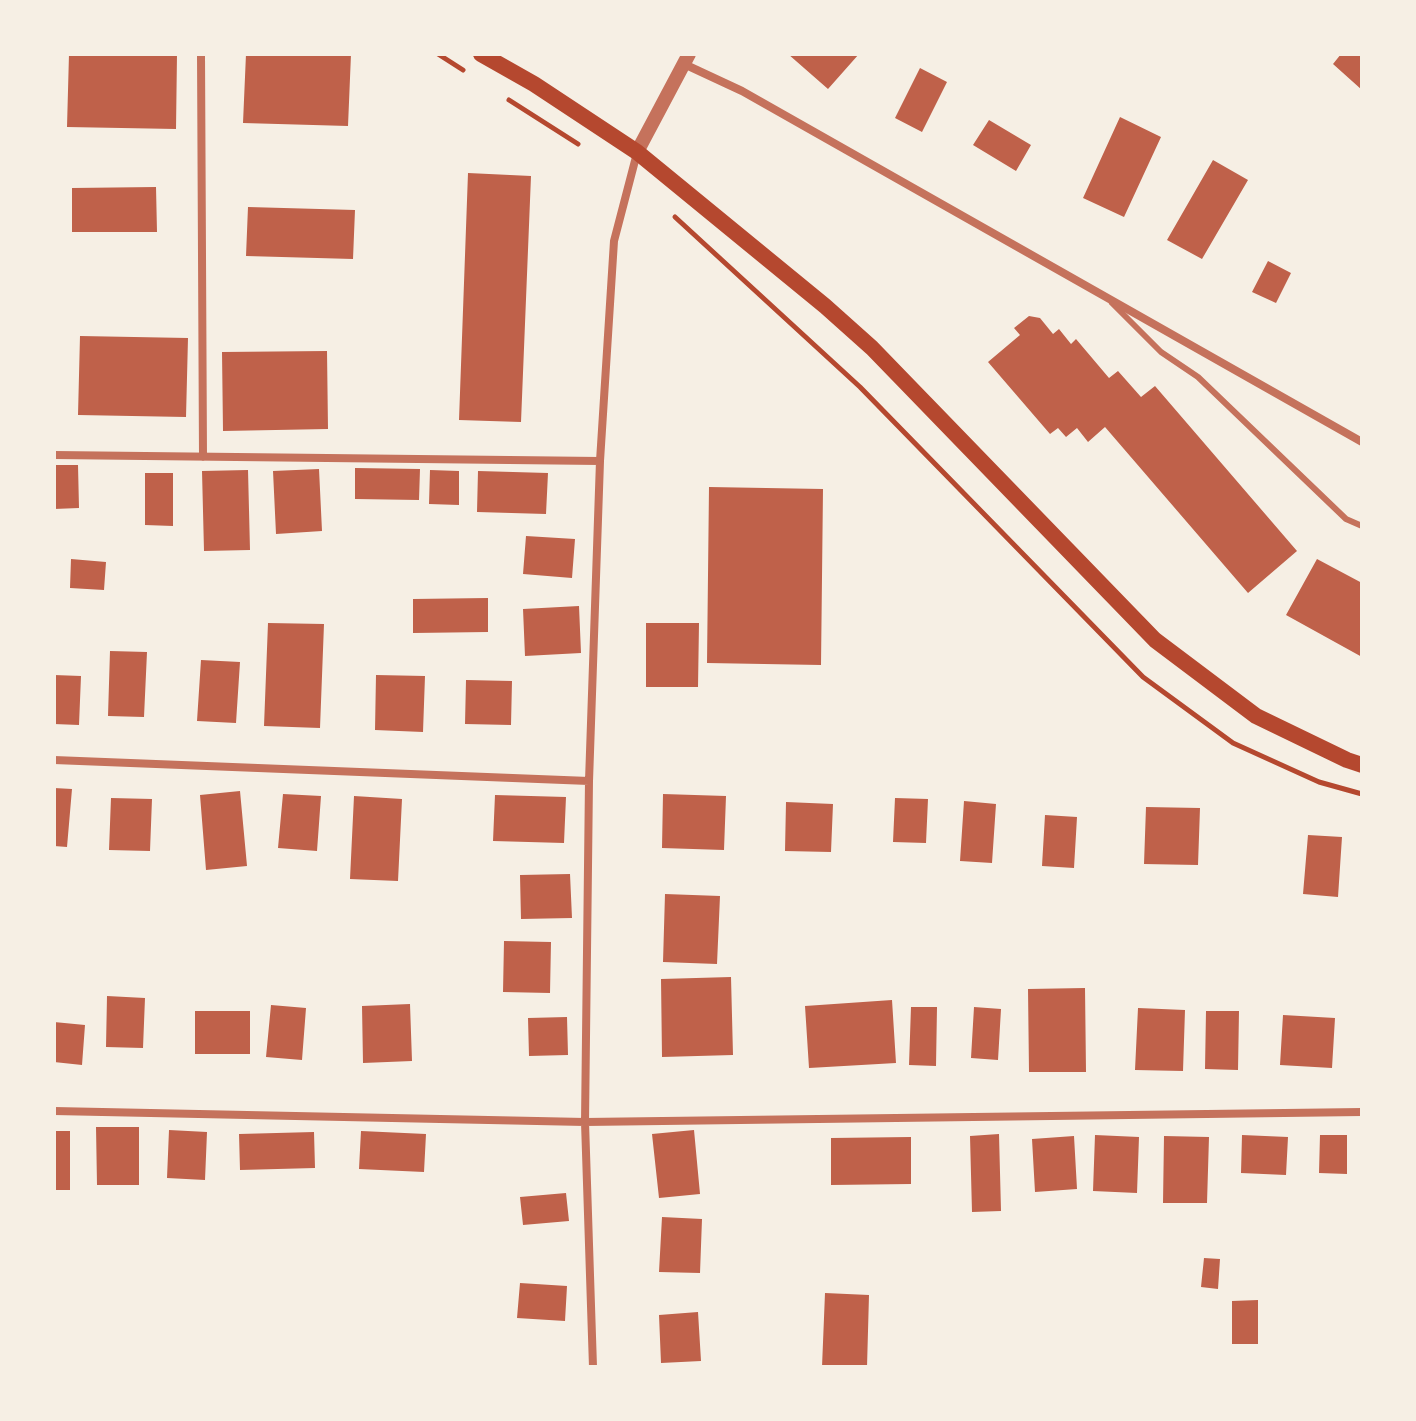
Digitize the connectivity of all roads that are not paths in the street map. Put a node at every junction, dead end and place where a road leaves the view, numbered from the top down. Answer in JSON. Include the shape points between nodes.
{"nodes":[{"id":1,"x":201,"y":54,"type":"edge"},
{"id":2,"x":481,"y":54,"type":"edge"},
{"id":3,"x":687,"y":59,"type":"edge"},
{"id":4,"x":637,"y":152,"type":"junction"},
{"id":5,"x":1111,"y":302,"type":"junction"},
{"id":6,"x":1362,"y":442,"type":"edge"},
{"id":7,"x":54,"y":455,"type":"edge"},
{"id":8,"x":203,"y":457,"type":"junction"},
{"id":9,"x":600,"y":461,"type":"junction"},
{"id":10,"x":1362,"y":526,"type":"edge"},
{"id":11,"x":54,"y":760,"type":"edge"},
{"id":12,"x":1362,"y":765,"type":"edge"},
{"id":13,"x":589,"y":781,"type":"junction"},
{"id":14,"x":54,"y":1111,"type":"edge"},
{"id":15,"x":1362,"y":1112,"type":"edge"},
{"id":16,"x":585,"y":1122,"type":"junction"},
{"id":17,"x":593,"y":1367,"type":"edge"}],
"edges":[{"from":1,"to":8,"type":"street"},
{"from":2,"to":4,"type":"main road"},
{"from":3,"to":4,"type":"street"},
{"from":3,"to":5,"type":"street"},
{"from":4,"to":9,"type":"street","via":[[614,241]]},
{"from":4,"to":12,"type":"main road","via":[[872,348],[1155,640],[1256,716]]},
{"from":5,"to":6,"type":"street"},
{"from":5,"to":10,"type":"lane","via":[[1346,519]]},
{"from":7,"to":8,"type":"street"},
{"from":8,"to":9,"type":"street"},
{"from":9,"to":13,"type":"street"},
{"from":11,"to":13,"type":"street"},
{"from":13,"to":16,"type":"street"},
{"from":14,"to":16,"type":"street"},
{"from":15,"to":16,"type":"street"},
{"from":16,"to":17,"type":"street"}]}
